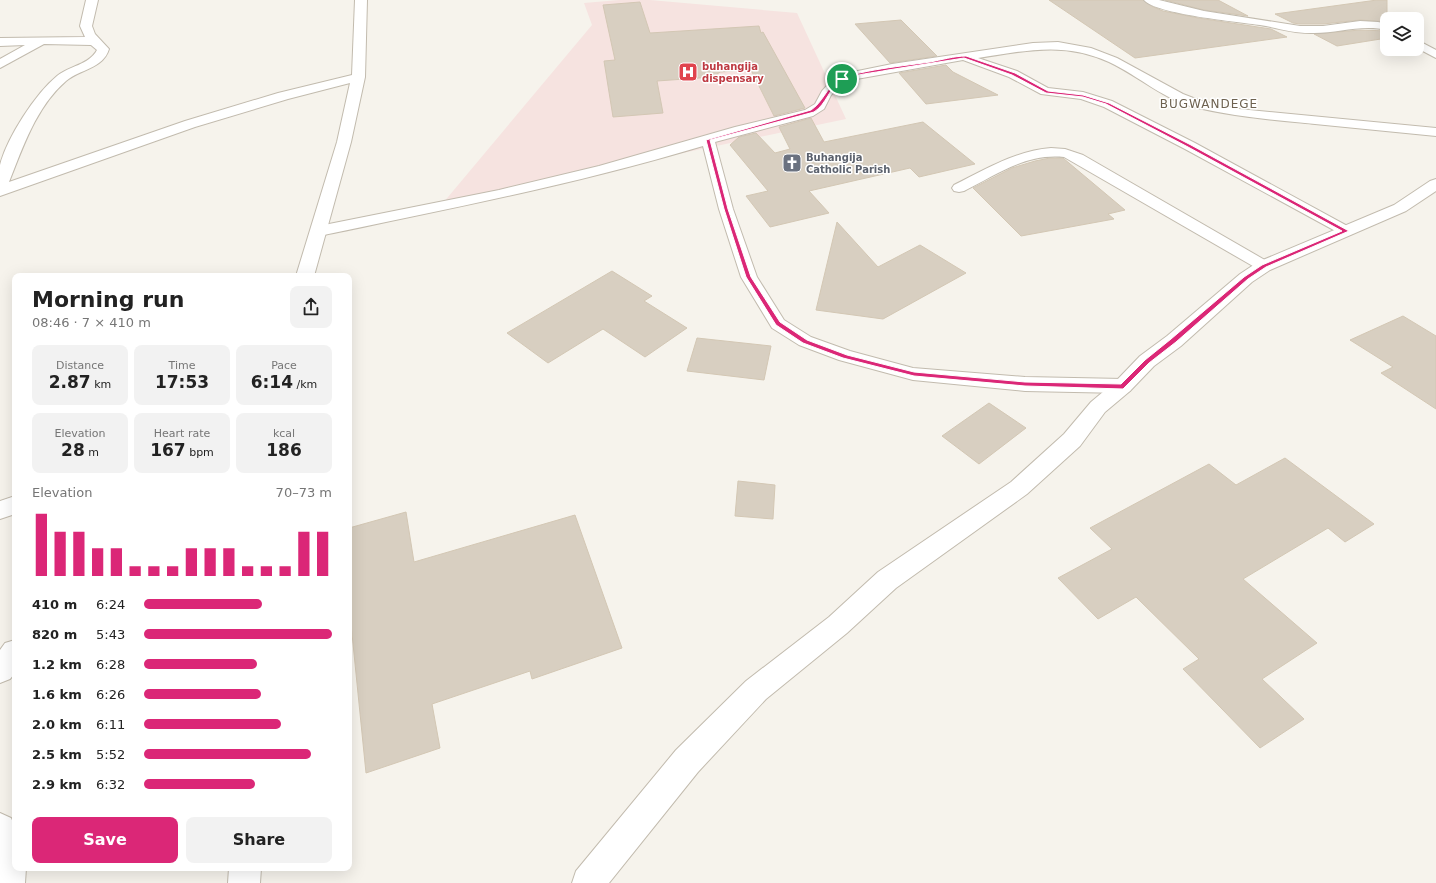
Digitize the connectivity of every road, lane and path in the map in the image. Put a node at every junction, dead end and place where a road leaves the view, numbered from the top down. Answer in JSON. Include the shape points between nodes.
{"nodes":[{"id":1,"x":92,"y":0,"type":"edge"},
{"id":2,"x":361,"y":0,"type":"edge"},
{"id":3,"x":1149,"y":0,"type":"edge"},
{"id":4,"x":1380,"y":26,"type":"edge"},
{"id":5,"x":43,"y":40,"type":"junction"},
{"id":6,"x":95,"y":40,"type":"junction"},
{"id":7,"x":0,"y":42,"type":"edge"},
{"id":8,"x":1424,"y":47,"type":"edge"},
{"id":9,"x":1436,"y":55,"type":"edge"},
{"id":10,"x":965,"y":57,"type":"junction"},
{"id":11,"x":0,"y":64,"type":"edge"},
{"id":12,"x":358,"y":77,"type":"junction"},
{"id":13,"x":1436,"y":132,"type":"edge"},
{"id":14,"x":708,"y":140,"type":"junction"},
{"id":15,"x":1436,"y":184,"type":"edge"},
{"id":16,"x":0,"y":186,"type":"edge"},
{"id":17,"x":959,"y":188,"type":"dead end"},
{"id":18,"x":0,"y":191,"type":"edge"},
{"id":19,"x":319,"y":231,"type":"junction"},
{"id":20,"x":1346,"y":231,"type":"junction"},
{"id":21,"x":1264,"y":266,"type":"junction"},
{"id":22,"x":306,"y":273,"type":"edge"},
{"id":23,"x":1123,"y":386,"type":"junction"},
{"id":24,"x":12,"y":506,"type":"edge"},
{"id":25,"x":0,"y":510,"type":"edge"},
{"id":26,"x":12,"y":656,"type":"edge"},
{"id":27,"x":0,"y":670,"type":"edge"},
{"id":28,"x":0,"y":829,"type":"edge"},
{"id":29,"x":245,"y":871,"type":"edge"},
{"id":30,"x":10,"y":883,"type":"edge"},
{"id":31,"x":244,"y":883,"type":"edge"},
{"id":32,"x":588,"y":883,"type":"edge"}],
"edges":[{"from":1,"to":6,"type":"street","via":[[86,23],[89,34]]},
{"from":2,"to":12,"type":"street"},
{"from":3,"to":4,"type":"lane","via":[[1201,14],[1293,28],[1314,30],[1368,24]]},
{"from":5,"to":6,"type":"street"},
{"from":5,"to":7,"type":"street"},
{"from":5,"to":11,"type":"street"},
{"from":6,"to":16,"type":"street","via":[[103,48],[99,57],[54,85],[14,134]]},
{"from":8,"to":9,"type":"lane"},
{"from":10,"to":13,"type":"lane","via":[[1039,46],[1075,47],[1113,60],[1179,96],[1211,109]]},
{"from":10,"to":14,"type":"lane","via":[[847,77],[837,82],[826,94],[820,106],[813,111]]},
{"from":10,"to":20,"type":"lane","via":[[1013,74],[1048,92],[1083,96],[1108,104]]},
{"from":12,"to":18,"type":"street","via":[[197,122]]},
{"from":12,"to":19,"type":"street","via":[[344,142]]},
{"from":14,"to":19,"type":"lane","via":[[506,192]]},
{"from":14,"to":23,"type":"lane","via":[[726,209],[749,277],[778,324],[805,342],[845,356],[914,374],[1025,384]]},
{"from":15,"to":20,"type":"street","via":[[1400,208]]},
{"from":17,"to":21,"type":"lane","via":[[1030,155],[1056,152],[1069,154]]},
{"from":19,"to":22,"type":"street"},
{"from":20,"to":21,"type":"street"},
{"from":21,"to":23,"type":"street","via":[[1246,278],[1174,341],[1147,361]]},
{"from":23,"to":32,"type":"street","via":[[1098,407],[1072,440],[1018,488],[887,580],[838,624],[756,690],[686,761]]},
{"from":24,"to":25,"type":"street"},
{"from":26,"to":27,"type":"street"},
{"from":28,"to":30,"type":"street","via":[[10,854]]},
{"from":29,"to":31,"type":"street"}]}
